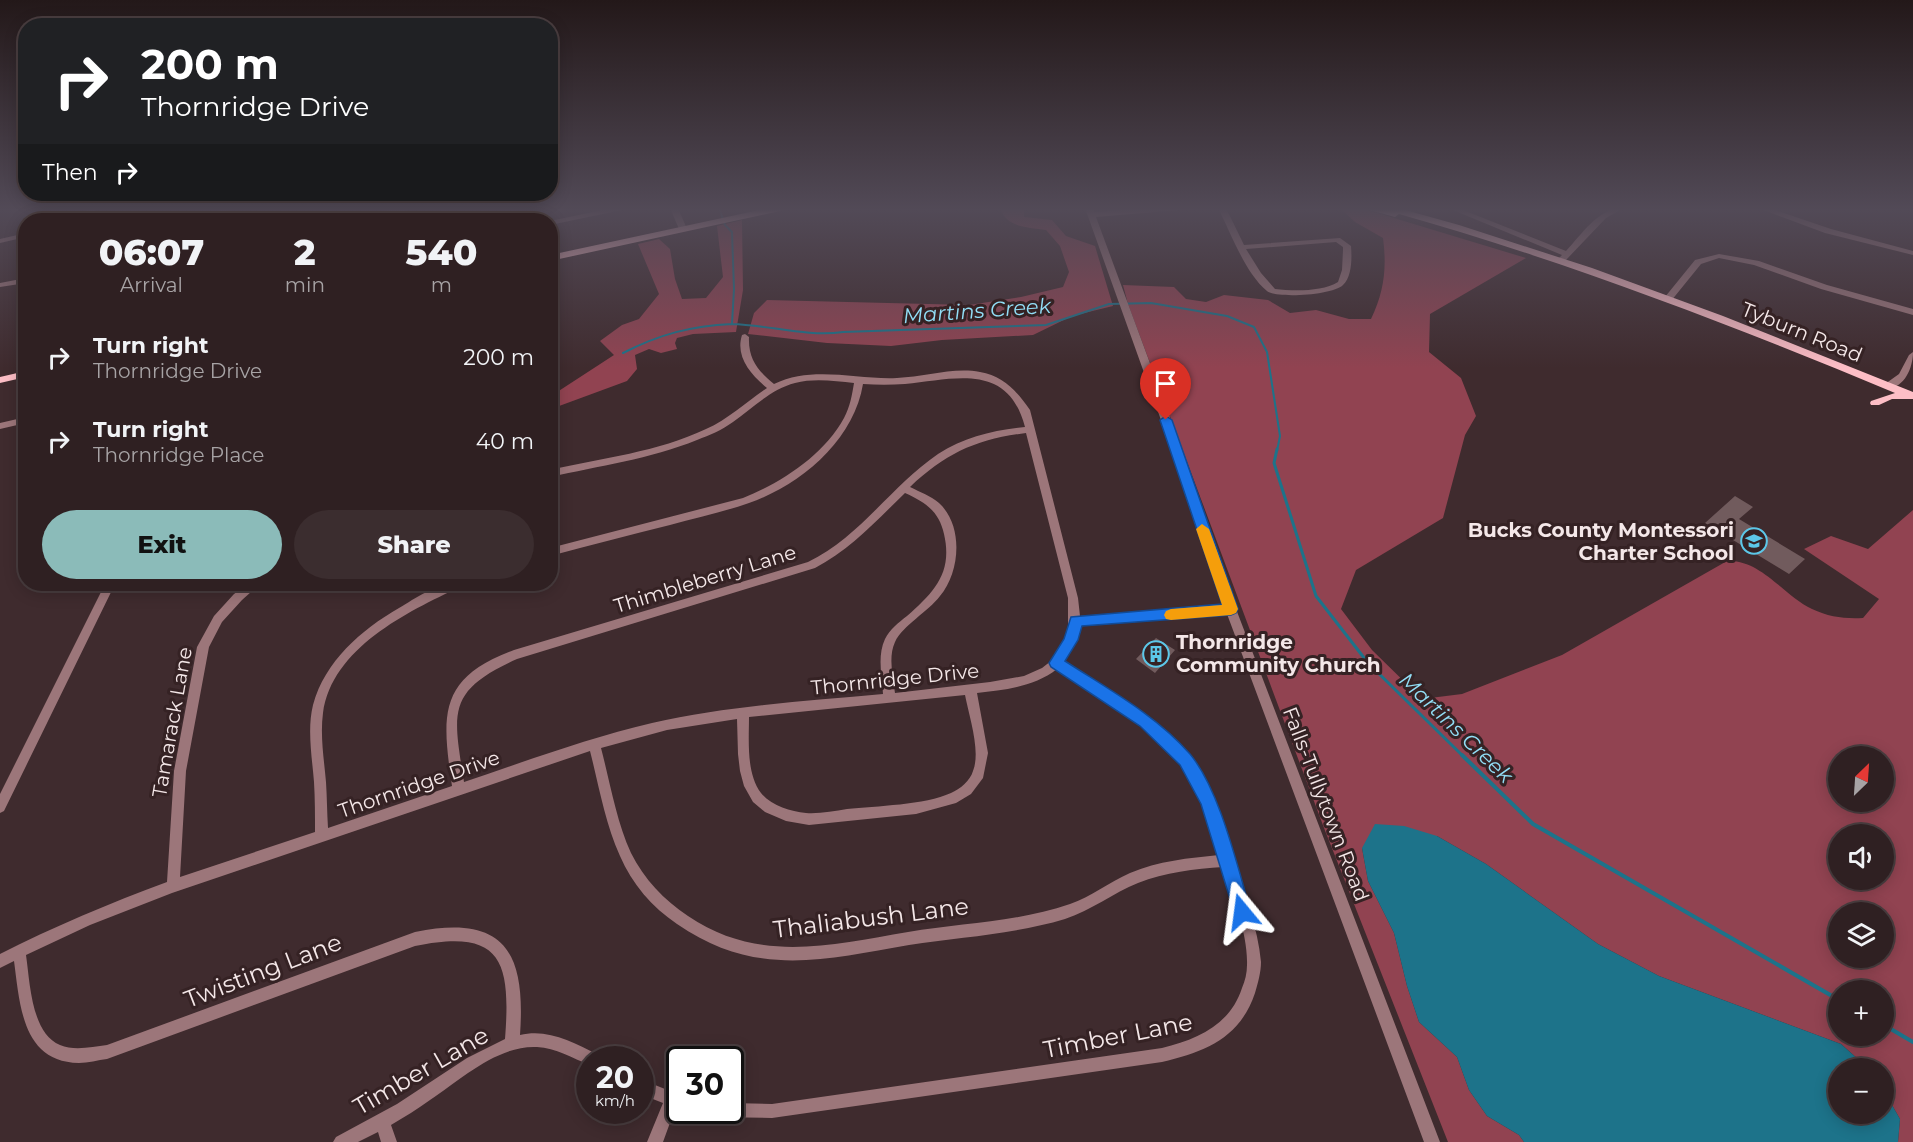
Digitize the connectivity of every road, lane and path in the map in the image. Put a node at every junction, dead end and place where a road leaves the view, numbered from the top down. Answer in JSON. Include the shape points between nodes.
{"nodes":[{"id":1,"x":1108,"y":261,"type":"edge"},
{"id":2,"x":1252,"y":261,"type":"edge"},
{"id":3,"x":1345,"y":261,"type":"edge"},
{"id":4,"x":1575,"y":261,"type":"edge"},
{"id":5,"x":1700,"y":261,"type":"edge"},
{"id":6,"x":1747,"y":261,"type":"edge"},
{"id":7,"x":18,"y":282,"type":"edge"},
{"id":8,"x":0,"y":285,"type":"edge"},
{"id":9,"x":1668,"y":299,"type":"junction"},
{"id":10,"x":1913,"y":312,"type":"edge"},
{"id":11,"x":745,"y":337,"type":"dead end"},
{"id":12,"x":1913,"y":355,"type":"edge"},
{"id":13,"x":18,"y":376,"type":"edge"},
{"id":14,"x":0,"y":380,"type":"edge"},
{"id":15,"x":859,"y":381,"type":"junction"},
{"id":16,"x":1888,"y":386,"type":"junction"},
{"id":17,"x":773,"y":388,"type":"junction"},
{"id":18,"x":1913,"y":397,"type":"edge"},
{"id":19,"x":1875,"y":403,"type":"dead end"},
{"id":20,"x":18,"y":422,"type":"edge"},
{"id":21,"x":0,"y":426,"type":"edge"},
{"id":22,"x":1031,"y":429,"type":"junction"},
{"id":23,"x":558,"y":472,"type":"edge"},
{"id":24,"x":903,"y":488,"type":"junction"},
{"id":25,"x":558,"y":550,"type":"edge"},
{"id":26,"x":107,"y":591,"type":"edge"},
{"id":27,"x":246,"y":591,"type":"edge"},
{"id":28,"x":441,"y":591,"type":"edge"},
{"id":29,"x":1231,"y":609,"type":"junction"},
{"id":30,"x":1076,"y":621,"type":"junction"},
{"id":31,"x":1056,"y":663,"type":"junction"},
{"id":32,"x":970,"y":689,"type":"junction"},
{"id":33,"x":890,"y":698,"type":"junction"},
{"id":34,"x":743,"y":714,"type":"junction"},
{"id":35,"x":594,"y":745,"type":"junction"},
{"id":36,"x":459,"y":789,"type":"junction"},
{"id":37,"x":0,"y":807,"type":"edge"},
{"id":38,"x":322,"y":836,"type":"junction"},
{"id":39,"x":1227,"y":861,"type":"junction"},
{"id":40,"x":173,"y":887,"type":"junction"},
{"id":41,"x":19,"y":950,"type":"junction"},
{"id":42,"x":0,"y":961,"type":"edge"},
{"id":43,"x":512,"y":1044,"type":"junction"},
{"id":44,"x":576,"y":1052,"type":"edge"},
{"id":45,"x":744,"y":1111,"type":"edge"},
{"id":46,"x":666,"y":1120,"type":"edge"},
{"id":47,"x":382,"y":1121,"type":"junction"},
{"id":48,"x":341,"y":1142,"type":"edge"},
{"id":49,"x":389,"y":1142,"type":"edge"},
{"id":50,"x":655,"y":1142,"type":"edge"},
{"id":51,"x":1432,"y":1142,"type":"edge"}],
"edges":[{"from":1,"to":29,"type":"street","name":"Falls-Tullytown Road"},
{"from":2,"to":3,"type":"street","via":[[1276,292],[1335,287],[1341,282]]},
{"from":4,"to":9,"type":"main road","name":"Tyburn Road"},
{"from":5,"to":9,"type":"street"},
{"from":6,"to":10,"type":"street"},
{"from":7,"to":8,"type":"street"},
{"from":9,"to":16,"type":"main road","name":"Tyburn Road"},
{"from":11,"to":17,"type":"street","via":[[747,362]]},
{"from":12,"to":16,"type":"street","via":[[1902,376]]},
{"from":13,"to":14,"type":"main road"},
{"from":15,"to":17,"type":"street","name":"Thornridge Drive","via":[[810,378]]},
{"from":15,"to":22,"type":"street","name":"Thornridge Drive","via":[[898,382],[947,373],[983,377],[1014,393]]},
{"from":15,"to":25,"type":"street","via":[[853,409],[841,431],[769,491],[729,506]]},
{"from":16,"to":18,"type":"main road","name":"Tyburn Road"},
{"from":17,"to":23,"type":"street","name":"Thornridge Drive","via":[[719,427],[692,439]]},
{"from":18,"to":19,"type":"main road","via":[[1891,396]]},
{"from":20,"to":21,"type":"street"},
{"from":22,"to":24,"type":"street","name":"Thimbleberry Lane","via":[[988,434],[958,446],[933,461]]},
{"from":22,"to":30,"type":"street","name":"Thornridge Drive"},
{"from":24,"to":33,"type":"street","via":[[933,503],[944,514],[952,556],[940,591],[890,641]]},
{"from":24,"to":36,"type":"street","name":"Thimbleberry Lane","via":[[824,560],[514,655],[475,674],[459,691],[450,715]]},
{"from":26,"to":37,"type":"street"},
{"from":27,"to":40,"type":"street","name":"Tamarack Lane","via":[[218,619],[203,647],[180,771]]},
{"from":28,"to":38,"type":"street","via":[[379,626],[351,651],[328,682],[316,725]]},
{"from":29,"to":30,"type":"street"},
{"from":29,"to":51,"type":"street","name":"Falls-Tullytown Road"},
{"from":30,"to":31,"type":"street","name":"Thornridge Drive","via":[[1071,640]]},
{"from":31,"to":32,"type":"street","name":"Thornridge Drive","via":[[1023,681]]},
{"from":31,"to":39,"type":"street","name":"Timber Lane","via":[[1145,722],[1174,747],[1204,790]]},
{"from":32,"to":33,"type":"street","name":"Thornridge Drive"},
{"from":32,"to":34,"type":"street","via":[[982,753],[979,774],[967,790],[933,805],[821,818],[793,818],[778,813],[754,794],[746,767]]},
{"from":33,"to":34,"type":"street","name":"Thornridge Drive"},
{"from":34,"to":35,"type":"street","name":"Thornridge Drive","via":[[668,725]]},
{"from":35,"to":36,"type":"street","name":"Thornridge Drive"},
{"from":35,"to":39,"type":"street","name":"Thaliabush Lane","via":[[621,842],[644,886],[713,938],[746,951],[796,953],[1026,921],[1071,911],[1149,873]]},
{"from":36,"to":38,"type":"street","name":"Thornridge Drive"},
{"from":38,"to":40,"type":"street","name":"Thornridge Drive"},
{"from":39,"to":45,"type":"street","name":"Timber Lane","via":[[1248,931],[1253,978],[1236,1017],[1204,1044],[1162,1055],[844,1102]]},
{"from":40,"to":41,"type":"street","name":"Thornridge Drive","via":[[94,916]]},
{"from":41,"to":42,"type":"street","name":"Thornridge Drive"},
{"from":41,"to":43,"type":"street","name":"Twisting Lane","via":[[34,1028],[42,1044],[60,1055],[81,1057],[107,1052],[415,939],[440,933],[472,934],[487,941],[508,962],[514,991]]},
{"from":43,"to":44,"type":"street","name":"Timber Lane","via":[[537,1040]]},
{"from":43,"to":47,"type":"street","name":"Timber Lane","via":[[470,1065]]},
{"from":46,"to":50,"type":"street"},
{"from":47,"to":48,"type":"street","name":"Timber Lane"},
{"from":47,"to":49,"type":"street"}]}
